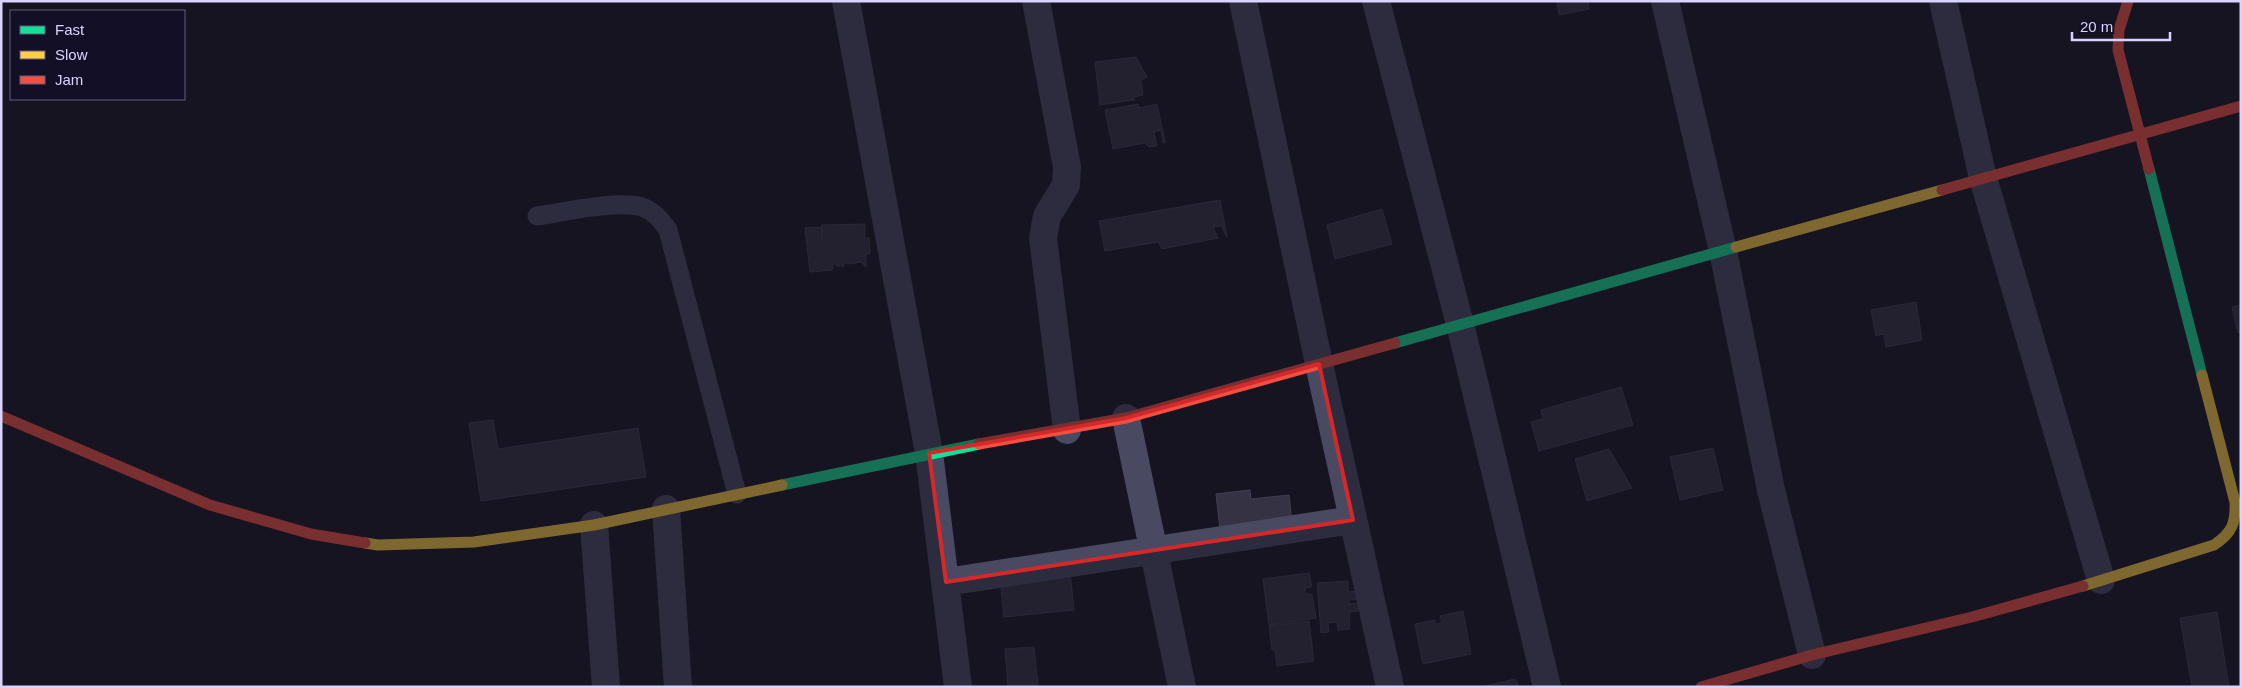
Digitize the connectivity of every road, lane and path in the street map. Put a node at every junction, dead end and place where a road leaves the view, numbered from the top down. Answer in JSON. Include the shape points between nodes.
{"nodes":[{"id":1,"x":846,"y":1,"type":"edge"},
{"id":2,"x":1036,"y":1,"type":"edge"},
{"id":3,"x":1243,"y":1,"type":"edge"},
{"id":4,"x":1376,"y":1,"type":"edge"},
{"id":5,"x":1665,"y":1,"type":"edge"},
{"id":6,"x":1943,"y":1,"type":"edge"},
{"id":7,"x":2128,"y":1,"type":"edge"},
{"id":8,"x":2241,"y":106,"type":"edge"},
{"id":9,"x":2140,"y":134,"type":"junction"},
{"id":10,"x":1983,"y":178,"type":"junction"},
{"id":11,"x":537,"y":216,"type":"dead end"},
{"id":12,"x":1723,"y":250,"type":"junction"},
{"id":13,"x":1460,"y":324,"type":"junction"},
{"id":14,"x":1318,"y":364,"type":"junction"},
{"id":15,"x":1,"y":416,"type":"edge"},
{"id":16,"x":1126,"y":418,"type":"junction"},
{"id":17,"x":1066,"y":430,"type":"junction"},
{"id":18,"x":930,"y":453,"type":"junction"},
{"id":19,"x":737,"y":494,"type":"junction"},
{"id":20,"x":666,"y":509,"type":"junction"},
{"id":21,"x":1353,"y":520,"type":"junction"},
{"id":22,"x":594,"y":525,"type":"junction"},
{"id":23,"x":1154,"y":551,"type":"junction"},
{"id":24,"x":2101,"y":580,"type":"junction"},
{"id":25,"x":946,"y":582,"type":"junction"},
{"id":26,"x":1812,"y":655,"type":"junction"},
{"id":27,"x":606,"y":687,"type":"edge"},
{"id":28,"x":678,"y":687,"type":"edge"},
{"id":29,"x":958,"y":687,"type":"edge"},
{"id":30,"x":1182,"y":687,"type":"edge"},
{"id":31,"x":1390,"y":687,"type":"edge"},
{"id":32,"x":1547,"y":687,"type":"edge"},
{"id":33,"x":1701,"y":687,"type":"edge"}],
"edges":[{"from":1,"to":18,"type":"street"},
{"from":2,"to":17,"type":"street","via":[[1066,167],[1066,185],[1047,216],[1043,238]]},
{"from":3,"to":14,"type":"street"},
{"from":4,"to":13,"type":"street"},
{"from":5,"to":12,"type":"street"},
{"from":6,"to":10,"type":"street"},
{"from":7,"to":9,"type":"street","via":[[2119,30],[2118,50]]},
{"from":8,"to":9,"type":"street"},
{"from":9,"to":10,"type":"street"},
{"from":9,"to":24,"type":"street","via":[[2235,502],[2237,521],[2230,535],[2214,544]]},
{"from":10,"to":12,"type":"street"},
{"from":10,"to":24,"type":"street"},
{"from":11,"to":19,"type":"lane","via":[[622,205],[642,208],[658,216],[668,230]]},
{"from":12,"to":13,"type":"street"},
{"from":12,"to":26,"type":"street","via":[[1771,490]]},
{"from":13,"to":14,"type":"street"},
{"from":13,"to":32,"type":"street"},
{"from":14,"to":16,"type":"street"},
{"from":14,"to":21,"type":"street"},
{"from":15,"to":22,"type":"street","via":[[210,505],[311,534],[378,545],[445,543]]},
{"from":16,"to":17,"type":"street"},
{"from":16,"to":23,"type":"street"},
{"from":17,"to":18,"type":"street"},
{"from":18,"to":19,"type":"street"},
{"from":18,"to":25,"type":"street"},
{"from":19,"to":20,"type":"street"},
{"from":20,"to":22,"type":"street"},
{"from":20,"to":28,"type":"street"},
{"from":21,"to":23,"type":"street"},
{"from":21,"to":31,"type":"street"},
{"from":22,"to":27,"type":"street"},
{"from":23,"to":25,"type":"street"},
{"from":23,"to":30,"type":"street"},
{"from":24,"to":26,"type":"street","via":[[1972,617]]},
{"from":25,"to":29,"type":"street"},
{"from":26,"to":33,"type":"street"}]}
